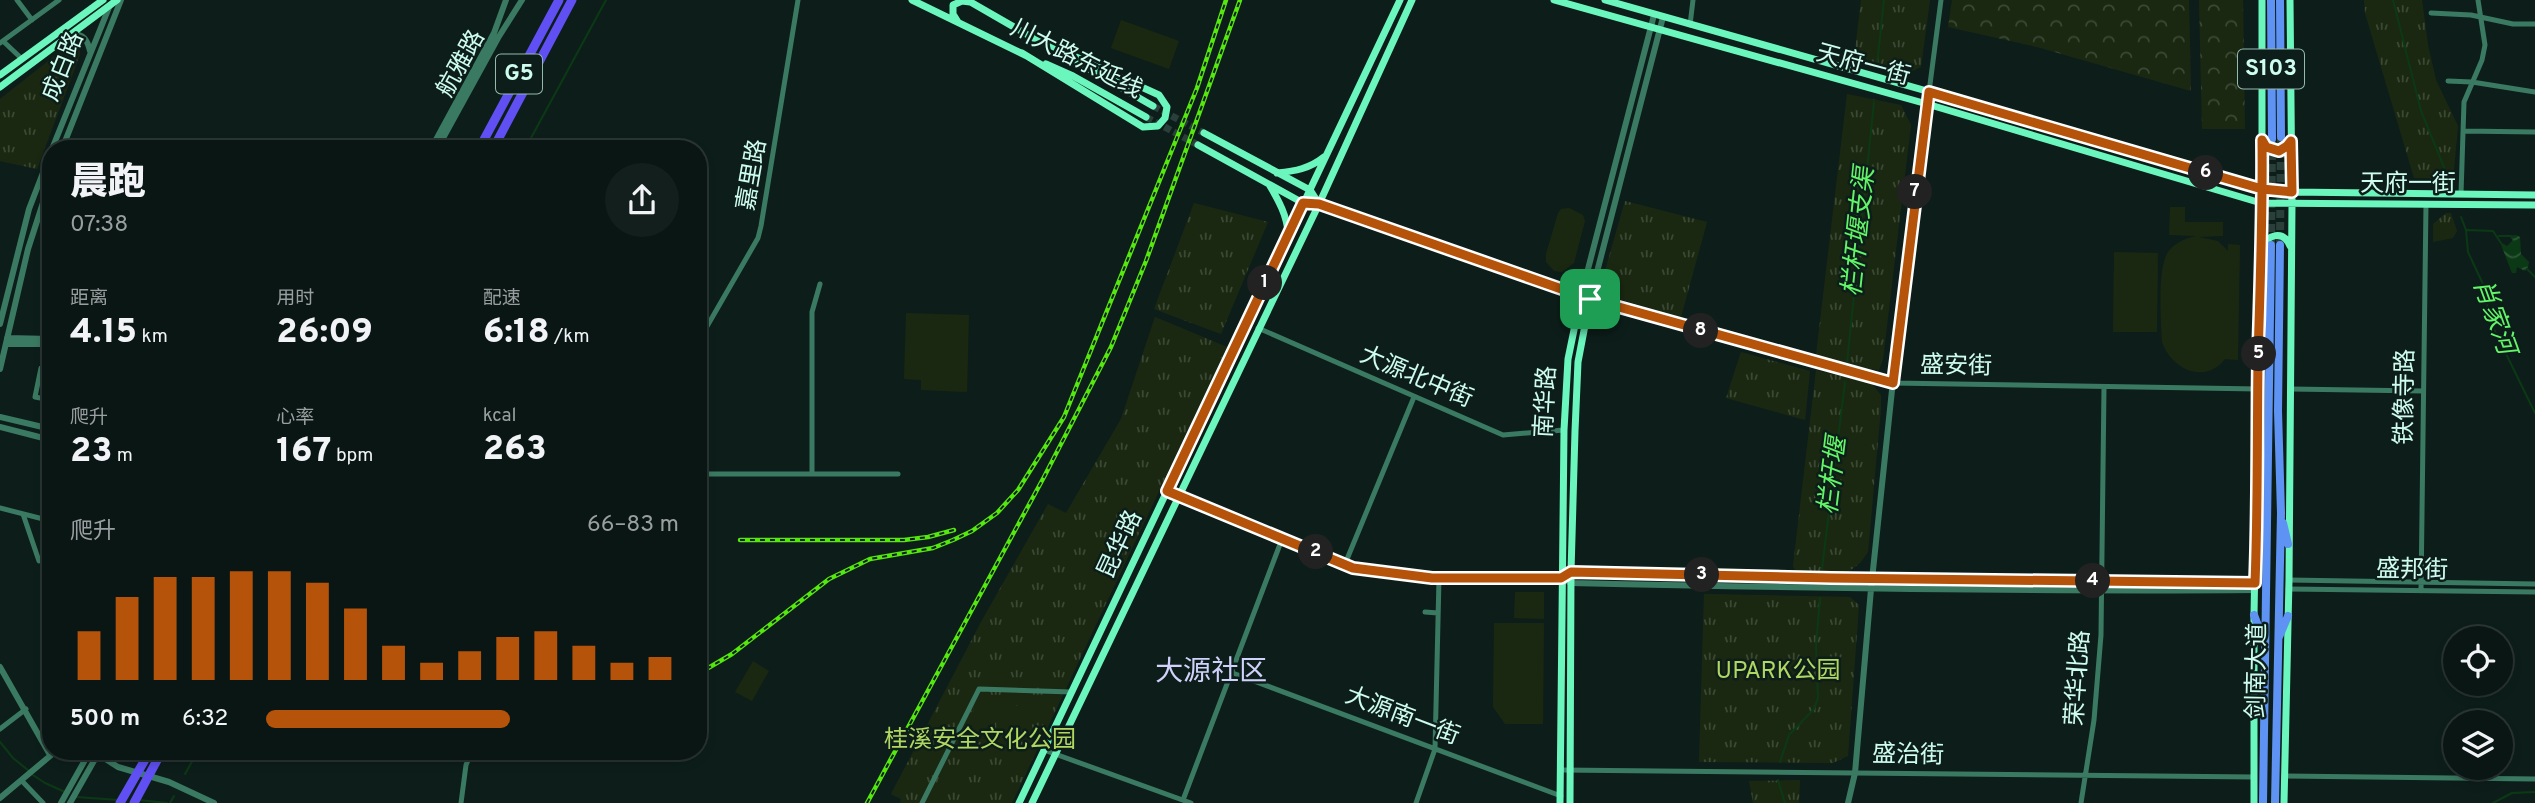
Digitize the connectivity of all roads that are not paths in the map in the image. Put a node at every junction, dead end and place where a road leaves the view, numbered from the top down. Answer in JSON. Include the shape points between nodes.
{"nodes":[{"id":1,"x":17,"y":0,"type":"edge"},
{"id":2,"x":60,"y":0,"type":"edge"},
{"id":3,"x":506,"y":0,"type":"edge"},
{"id":4,"x":523,"y":0,"type":"edge"},
{"id":5,"x":559,"y":0,"type":"edge"},
{"id":6,"x":572,"y":0,"type":"edge"},
{"id":7,"x":798,"y":0,"type":"edge"},
{"id":8,"x":912,"y":0,"type":"edge"},
{"id":9,"x":1400,"y":0,"type":"edge"},
{"id":10,"x":1412,"y":0,"type":"edge"},
{"id":11,"x":1554,"y":0,"type":"edge"},
{"id":12,"x":1605,"y":0,"type":"edge"},
{"id":13,"x":1693,"y":0,"type":"edge"},
{"id":14,"x":1941,"y":0,"type":"edge"},
{"id":15,"x":2262,"y":0,"type":"edge"},
{"id":16,"x":2271,"y":0,"type":"edge"},
{"id":17,"x":2280,"y":0,"type":"edge"},
{"id":18,"x":2290,"y":0,"type":"edge"},
{"id":19,"x":2478,"y":0,"type":"edge"},
{"id":20,"x":113,"y":1,"type":"edge"},
{"id":21,"x":969,"y":1,"type":"edge"},
{"id":22,"x":2431,"y":13,"type":"dead end"},
{"id":23,"x":1654,"y":15,"type":"junction"},
{"id":24,"x":1664,"y":17,"type":"junction"},
{"id":25,"x":2481,"y":17,"type":"junction"},
{"id":26,"x":32,"y":20,"type":"junction"},
{"id":27,"x":1690,"y":24,"type":"junction"},
{"id":28,"x":2535,"y":24,"type":"edge"},
{"id":29,"x":961,"y":25,"type":"junction"},
{"id":30,"x":1650,"y":27,"type":"junction"},
{"id":31,"x":1660,"y":30,"type":"junction"},
{"id":32,"x":71,"y":34,"type":"junction"},
{"id":33,"x":1030,"y":36,"type":"junction"},
{"id":34,"x":1,"y":42,"type":"edge"},
{"id":35,"x":90,"y":52,"type":"junction"},
{"id":36,"x":1023,"y":53,"type":"junction"},
{"id":37,"x":22,"y":59,"type":"junction"},
{"id":38,"x":0,"y":75,"type":"edge"},
{"id":39,"x":2448,"y":81,"type":"dead end"},
{"id":40,"x":2472,"y":82,"type":"junction"},
{"id":41,"x":0,"y":87,"type":"edge"},
{"id":42,"x":1929,"y":92,"type":"junction"},
{"id":43,"x":2535,"y":92,"type":"edge"},
{"id":44,"x":1927,"y":104,"type":"junction"},
{"id":45,"x":1153,"y":106,"type":"tunnel mouth"},
{"id":46,"x":1146,"y":117,"type":"tunnel mouth"},
{"id":47,"x":2463,"y":131,"type":"junction"},
{"id":48,"x":2535,"y":132,"type":"edge"},
{"id":49,"x":1204,"y":133,"type":"tunnel mouth"},
{"id":50,"x":2281,"y":137,"type":"tunnel mouth"},
{"id":51,"x":2267,"y":139,"type":"junction"},
{"id":52,"x":55,"y":140,"type":"edge"},
{"id":53,"x":65,"y":140,"type":"edge"},
{"id":54,"x":436,"y":140,"type":"edge"},
{"id":55,"x":441,"y":140,"type":"edge"},
{"id":56,"x":484,"y":140,"type":"edge"},
{"id":57,"x":498,"y":140,"type":"edge"},
{"id":58,"x":2291,"y":141,"type":"junction"},
{"id":59,"x":1198,"y":145,"type":"tunnel mouth"},
{"id":60,"x":1326,"y":156,"type":"junction"},
{"id":61,"x":1276,"y":173,"type":"junction"},
{"id":62,"x":42,"y":174,"type":"edge"},
{"id":63,"x":1270,"y":186,"type":"junction"},
{"id":64,"x":2262,"y":189,"type":"junction"},
{"id":65,"x":1310,"y":190,"type":"junction"},
{"id":66,"x":2292,"y":192,"type":"junction"},
{"id":67,"x":2461,"y":194,"type":"junction"},
{"id":68,"x":2535,"y":195,"type":"edge"},
{"id":69,"x":1303,"y":203,"type":"junction"},
{"id":70,"x":2261,"y":203,"type":"junction"},
{"id":71,"x":1319,"y":204,"type":"junction"},
{"id":72,"x":2292,"y":204,"type":"junction"},
{"id":73,"x":2426,"y":204,"type":"junction"},
{"id":74,"x":2535,"y":205,"type":"edge"},
{"id":75,"x":42,"y":206,"type":"edge"},
{"id":76,"x":1288,"y":236,"type":"junction"},
{"id":77,"x":2260,"y":249,"type":"junction"},
{"id":78,"x":2292,"y":250,"type":"junction"},
{"id":79,"x":820,"y":284,"type":"dead end"},
{"id":80,"x":1581,"y":296,"type":"junction"},
{"id":81,"x":1590,"y":299,"type":"junction"},
{"id":82,"x":0,"y":324,"type":"edge"},
{"id":83,"x":707,"y":326,"type":"edge"},
{"id":84,"x":1258,"y":328,"type":"junction"},
{"id":85,"x":42,"y":339,"type":"edge"},
{"id":86,"x":6,"y":341,"type":"junction"},
{"id":87,"x":42,"y":344,"type":"edge"},
{"id":88,"x":42,"y":368,"type":"edge"},
{"id":89,"x":0,"y":369,"type":"edge"},
{"id":90,"x":1893,"y":383,"type":"junction"},
{"id":91,"x":2104,"y":387,"type":"junction"},
{"id":92,"x":2258,"y":389,"type":"junction"},
{"id":93,"x":2290,"y":389,"type":"junction"},
{"id":94,"x":2423,"y":391,"type":"junction"},
{"id":95,"x":1414,"y":397,"type":"junction"},
{"id":96,"x":42,"y":398,"type":"edge"},
{"id":97,"x":0,"y":417,"type":"edge"},
{"id":98,"x":0,"y":427,"type":"edge"},
{"id":99,"x":42,"y":427,"type":"edge"},
{"id":100,"x":1564,"y":430,"type":"junction"},
{"id":101,"x":42,"y":438,"type":"edge"},
{"id":102,"x":707,"y":474,"type":"edge"},
{"id":103,"x":812,"y":474,"type":"junction"},
{"id":104,"x":898,"y":474,"type":"dead end"},
{"id":105,"x":1167,"y":491,"type":"junction"},
{"id":106,"x":1178,"y":497,"type":"junction"},
{"id":107,"x":0,"y":508,"type":"edge"},
{"id":108,"x":2281,"y":513,"type":"junction"},
{"id":109,"x":23,"y":514,"type":"junction"},
{"id":110,"x":2267,"y":517,"type":"junction"},
{"id":111,"x":42,"y":519,"type":"edge"},
{"id":112,"x":1282,"y":539,"type":"junction"},
{"id":113,"x":2257,"y":541,"type":"junction"},
{"id":114,"x":2288,"y":544,"type":"junction"},
{"id":115,"x":39,"y":561,"type":"dead end"},
{"id":116,"x":1345,"y":564,"type":"junction"},
{"id":117,"x":1571,"y":572,"type":"junction"},
{"id":118,"x":1439,"y":578,"type":"junction"},
{"id":119,"x":1561,"y":578,"type":"junction"},
{"id":120,"x":1872,"y":578,"type":"junction"},
{"id":121,"x":2289,"y":580,"type":"junction"},
{"id":122,"x":2101,"y":581,"type":"junction"},
{"id":123,"x":2421,"y":582,"type":"junction"},
{"id":124,"x":1571,"y":583,"type":"junction"},
{"id":125,"x":2535,"y":584,"type":"edge"},
{"id":126,"x":2255,"y":586,"type":"junction"},
{"id":127,"x":1871,"y":589,"type":"junction"},
{"id":128,"x":2288,"y":589,"type":"junction"},
{"id":129,"x":2421,"y":591,"type":"junction"},
{"id":130,"x":2101,"y":592,"type":"junction"},
{"id":131,"x":2535,"y":592,"type":"edge"},
{"id":132,"x":1425,"y":612,"type":"dead end"},
{"id":133,"x":1438,"y":612,"type":"junction"},
{"id":134,"x":2254,"y":615,"type":"junction"},
{"id":135,"x":2287,"y":616,"type":"junction"},
{"id":136,"x":2277,"y":643,"type":"junction"},
{"id":137,"x":2265,"y":644,"type":"junction"},
{"id":138,"x":0,"y":667,"type":"edge"},
{"id":139,"x":1230,"y":672,"type":"junction"},
{"id":140,"x":1072,"y":692,"type":"junction"},
{"id":141,"x":26,"y":709,"type":"junction"},
{"id":142,"x":0,"y":729,"type":"edge"},
{"id":143,"x":42,"y":735,"type":"edge"},
{"id":144,"x":1435,"y":748,"type":"junction"},
{"id":145,"x":1044,"y":750,"type":"junction"},
{"id":146,"x":1054,"y":755,"type":"junction"},
{"id":147,"x":46,"y":760,"type":"edge"},
{"id":148,"x":91,"y":760,"type":"edge"},
{"id":149,"x":109,"y":760,"type":"edge"},
{"id":150,"x":145,"y":760,"type":"edge"},
{"id":151,"x":157,"y":760,"type":"edge"},
{"id":152,"x":468,"y":760,"type":"edge"},
{"id":153,"x":1565,"y":770,"type":"junction"},
{"id":154,"x":1855,"y":773,"type":"junction"},
{"id":155,"x":2087,"y":775,"type":"junction"},
{"id":156,"x":2284,"y":776,"type":"junction"},
{"id":157,"x":2254,"y":777,"type":"junction"},
{"id":158,"x":24,"y":779,"type":"junction"},
{"id":159,"x":2535,"y":779,"type":"edge"},
{"id":160,"x":0,"y":798,"type":"edge"},
{"id":161,"x":1561,"y":799,"type":"edge"},
{"id":162,"x":1183,"y":800,"type":"junction"},
{"id":163,"x":66,"y":802,"type":"edge"},
{"id":164,"x":43,"y":803,"type":"edge"},
{"id":165,"x":120,"y":803,"type":"edge"},
{"id":166,"x":134,"y":803,"type":"edge"},
{"id":167,"x":214,"y":803,"type":"edge"},
{"id":168,"x":461,"y":803,"type":"edge"},
{"id":169,"x":922,"y":803,"type":"edge"},
{"id":170,"x":1019,"y":803,"type":"edge"},
{"id":171,"x":1032,"y":803,"type":"edge"},
{"id":172,"x":1191,"y":803,"type":"edge"},
{"id":173,"x":1416,"y":803,"type":"edge"},
{"id":174,"x":1570,"y":803,"type":"edge"},
{"id":175,"x":1848,"y":803,"type":"edge"},
{"id":176,"x":2081,"y":803,"type":"edge"},
{"id":177,"x":2254,"y":803,"type":"edge"},
{"id":178,"x":2263,"y":803,"type":"edge"},
{"id":179,"x":2275,"y":803,"type":"edge"},
{"id":180,"x":2284,"y":803,"type":"edge"}],
"edges":[{"from":1,"to":26,"type":"street"},
{"from":2,"to":26,"type":"street"},
{"from":3,"to":54,"type":"street","name":"航雅路","via":[[494,33]]},
{"from":4,"to":55,"type":"street","name":"航雅路"},
{"from":5,"to":56,"type":"highway","number":"G5"},
{"from":6,"to":57,"type":"highway","number":"G5"},
{"from":7,"to":83,"type":"street","name":"嘉里路","via":[[758,238]]},
{"from":8,"to":29,"type":"main road","name":"川大路东延线"},
{"from":9,"to":60,"type":"main road","name":"昆华路"},
{"from":10,"to":71,"type":"main road","name":"昆华路"},
{"from":11,"to":30,"type":"main road","name":"天府一街"},
{"from":12,"to":23,"type":"main road","name":"天府一街"},
{"from":13,"to":27,"type":"street"},
{"from":14,"to":42,"type":"street"},
{"from":15,"to":51,"type":"main road"},
{"from":16,"to":51,"type":"highway","number":"S103"},
{"from":17,"to":50,"type":"highway","number":"S103"},
{"from":18,"to":58,"type":"main road"},
{"from":19,"to":25,"type":"street"},
{"from":20,"to":32,"type":"main road"},
{"from":20,"to":35,"type":"street","name":"成白路"},
{"from":20,"to":37,"type":"main road"},
{"from":20,"to":53,"type":"street","name":"成白路"},
{"from":21,"to":29,"type":"main road","via":[[953,5]]},
{"from":21,"to":33,"type":"main road","name":"川大路东延线"},
{"from":22,"to":25,"type":"street"},
{"from":23,"to":24,"type":"main road","name":"天府一街"},
{"from":23,"to":30,"type":"street","name":"南华路"},
{"from":24,"to":27,"type":"main road","name":"天府一街"},
{"from":24,"to":31,"type":"street"},
{"from":25,"to":28,"type":"street"},
{"from":25,"to":40,"type":"street","via":[[2485,45]]},
{"from":26,"to":34,"type":"street"},
{"from":27,"to":42,"type":"main road","name":"天府一街"},
{"from":29,"to":36,"type":"main road","name":"川大路东延线"},
{"from":30,"to":31,"type":"main road","name":"天府一街"},
{"from":30,"to":80,"type":"street","name":"南华路"},
{"from":31,"to":44,"type":"main road","name":"天府一街"},
{"from":31,"to":81,"type":"street"},
{"from":32,"to":35,"type":"street","via":[[85,37]]},
{"from":32,"to":41,"type":"main road"},
{"from":33,"to":36,"type":"main road","via":[[1159,95],[1167,107],[1165,118],[1158,126],[1143,127]]},
{"from":33,"to":45,"type":"main road","name":"川大路东延线"},
{"from":34,"to":37,"type":"street"},
{"from":35,"to":52,"type":"street","name":"成白路"},
{"from":36,"to":46,"type":"main road","name":"川大路东延线"},
{"from":37,"to":38,"type":"main road"},
{"from":39,"to":40,"type":"street"},
{"from":40,"to":43,"type":"street"},
{"from":40,"to":47,"type":"street","via":[[2464,102]]},
{"from":42,"to":44,"type":"street"},
{"from":42,"to":64,"type":"main road","name":"天府一街"},
{"from":44,"to":70,"type":"main road","name":"天府一街"},
{"from":44,"to":90,"type":"street"},
{"from":47,"to":48,"type":"street"},
{"from":47,"to":67,"type":"street"},
{"from":49,"to":61,"type":"main road"},
{"from":51,"to":58,"type":"main road","via":[[2266,147],[2279,151]]},
{"from":51,"to":64,"type":"main road"},
{"from":58,"to":66,"type":"main road"},
{"from":59,"to":63,"type":"main road"},
{"from":60,"to":61,"type":"main road","via":[[1313,166]]},
{"from":60,"to":65,"type":"main road","name":"昆华路"},
{"from":61,"to":65,"type":"main road"},
{"from":62,"to":82,"type":"street","name":"成白路"},
{"from":63,"to":69,"type":"main road"},
{"from":63,"to":76,"type":"main road","via":[[1279,200]]},
{"from":64,"to":66,"type":"main road","name":"天府一街"},
{"from":64,"to":70,"type":"main road"},
{"from":65,"to":69,"type":"main road","name":"昆华路"},
{"from":65,"to":71,"type":"main road"},
{"from":66,"to":67,"type":"main road","name":"天府一街"},
{"from":66,"to":72,"type":"main road"},
{"from":67,"to":68,"type":"main road","name":"天府一街"},
{"from":69,"to":71,"type":"main road"},
{"from":69,"to":76,"type":"main road","name":"昆华路"},
{"from":70,"to":72,"type":"main road","name":"天府一街"},
{"from":70,"to":77,"type":"main road"},
{"from":71,"to":80,"type":"street","name":"盛安街"},
{"from":71,"to":84,"type":"main road","name":"昆华路"},
{"from":72,"to":73,"type":"main road","name":"天府一街"},
{"from":72,"to":78,"type":"main road"},
{"from":73,"to":74,"type":"main road","name":"天府一街"},
{"from":73,"to":94,"type":"street","name":"铁像寺路"},
{"from":75,"to":86,"type":"street"},
{"from":76,"to":105,"type":"main road","name":"昆华路"},
{"from":77,"to":78,"type":"main road","via":[[2274,235],[2288,240]]},
{"from":77,"to":92,"type":"main road"},
{"from":78,"to":93,"type":"main road"},
{"from":79,"to":103,"type":"street","via":[[812,312]]},
{"from":80,"to":81,"type":"street","name":"盛安街"},
{"from":80,"to":100,"type":"main road","name":"南华路","via":[[1568,359]]},
{"from":81,"to":90,"type":"street","name":"盛安街"},
{"from":81,"to":117,"type":"main road","name":"南华路","via":[[1578,362]]},
{"from":84,"to":95,"type":"street","name":"大源北中街"},
{"from":84,"to":106,"type":"main road","name":"昆华路"},
{"from":85,"to":86,"type":"street"},
{"from":86,"to":87,"type":"street"},
{"from":86,"to":89,"type":"street"},
{"from":88,"to":96,"type":"street","via":[[35,397]]},
{"from":90,"to":91,"type":"street","name":"盛安街"},
{"from":90,"to":120,"type":"street"},
{"from":91,"to":92,"type":"street","name":"盛安街"},
{"from":91,"to":122,"type":"street","name":"荣华北路"},
{"from":92,"to":113,"type":"main road"},
{"from":93,"to":94,"type":"street"},
{"from":93,"to":114,"type":"main road"},
{"from":94,"to":123,"type":"street","name":"铁像寺路"},
{"from":95,"to":100,"type":"street","name":"大源北中街","via":[[1503,435]]},
{"from":95,"to":116,"type":"street"},
{"from":97,"to":99,"type":"street"},
{"from":98,"to":101,"type":"street"},
{"from":100,"to":119,"type":"main road","name":"南华路"},
{"from":102,"to":103,"type":"street"},
{"from":103,"to":104,"type":"street"},
{"from":105,"to":106,"type":"street"},
{"from":105,"to":140,"type":"main road","name":"昆华路"},
{"from":106,"to":112,"type":"street"},
{"from":106,"to":146,"type":"main road","name":"昆华路"},
{"from":107,"to":109,"type":"street"},
{"from":108,"to":110,"type":"highway","name":"剑南大道","via":[[2276,245]]},
{"from":108,"to":114,"type":"highway"},
{"from":108,"to":136,"type":"highway","name":"剑南大道"},
{"from":109,"to":111,"type":"street"},
{"from":109,"to":115,"type":"street"},
{"from":110,"to":113,"type":"highway"},
{"from":110,"to":137,"type":"highway","name":"剑南大道"},
{"from":112,"to":116,"type":"street"},
{"from":112,"to":139,"type":"street"},
{"from":113,"to":126,"type":"main road"},
{"from":114,"to":121,"type":"main road"},
{"from":116,"to":118,"type":"street"},
{"from":117,"to":119,"type":"street"},
{"from":117,"to":120,"type":"street"},
{"from":117,"to":124,"type":"main road","name":"南华路"},
{"from":118,"to":119,"type":"street"},
{"from":118,"to":133,"type":"street"},
{"from":119,"to":124,"type":"street"},
{"from":119,"to":153,"type":"main road","name":"南华路"},
{"from":120,"to":122,"type":"street"},
{"from":120,"to":127,"type":"street"},
{"from":121,"to":123,"type":"street","name":"盛邦街"},
{"from":121,"to":128,"type":"main road"},
{"from":122,"to":126,"type":"street"},
{"from":122,"to":130,"type":"street","name":"荣华北路"},
{"from":123,"to":125,"type":"street","name":"盛邦街"},
{"from":123,"to":129,"type":"street","name":"铁像寺路"},
{"from":124,"to":127,"type":"street"},
{"from":124,"to":153,"type":"main road","name":"南华路"},
{"from":126,"to":130,"type":"street"},
{"from":126,"to":134,"type":"main road"},
{"from":127,"to":130,"type":"street"},
{"from":127,"to":154,"type":"street"},
{"from":128,"to":129,"type":"street","name":"盛邦街"},
{"from":128,"to":135,"type":"main road"},
{"from":129,"to":131,"type":"street","name":"盛邦街"},
{"from":130,"to":155,"type":"street","name":"荣华北路","via":[[2099,676]]},
{"from":132,"to":133,"type":"street"},
{"from":133,"to":144,"type":"street"},
{"from":134,"to":137,"type":"highway"},
{"from":134,"to":157,"type":"main road"},
{"from":135,"to":136,"type":"highway"},
{"from":135,"to":156,"type":"main road"},
{"from":136,"to":179,"type":"highway","name":"剑南大道"},
{"from":137,"to":178,"type":"highway","name":"剑南大道"},
{"from":138,"to":141,"type":"street"},
{"from":139,"to":144,"type":"street","name":"大源南一街"},
{"from":139,"to":162,"type":"street"},
{"from":140,"to":145,"type":"main road","name":"昆华路"},
{"from":140,"to":169,"type":"street","via":[[979,689]]},
{"from":141,"to":142,"type":"street"},
{"from":141,"to":143,"type":"street"},
{"from":144,"to":161,"type":"street","name":"大源南一街"},
{"from":144,"to":173,"type":"street"},
{"from":145,"to":146,"type":"street"},
{"from":145,"to":170,"type":"main road","name":"昆华路"},
{"from":146,"to":162,"type":"street"},
{"from":146,"to":171,"type":"main road","name":"昆华路"},
{"from":147,"to":158,"type":"street"},
{"from":148,"to":163,"type":"street"},
{"from":149,"to":167,"type":"street"},
{"from":150,"to":165,"type":"highway"},
{"from":151,"to":166,"type":"highway"},
{"from":152,"to":168,"type":"street"},
{"from":153,"to":154,"type":"street","name":"盛治街"},
{"from":153,"to":161,"type":"main road","name":"南华路"},
{"from":153,"to":174,"type":"main road","name":"南华路"},
{"from":154,"to":155,"type":"street","name":"盛治街"},
{"from":154,"to":175,"type":"street"},
{"from":155,"to":157,"type":"street","name":"盛治街"},
{"from":155,"to":176,"type":"street","name":"荣华北路"},
{"from":156,"to":159,"type":"street"},
{"from":156,"to":180,"type":"main road"},
{"from":157,"to":177,"type":"main road"},
{"from":158,"to":160,"type":"street"},
{"from":158,"to":164,"type":"street"},
{"from":162,"to":172,"type":"street"}]}
